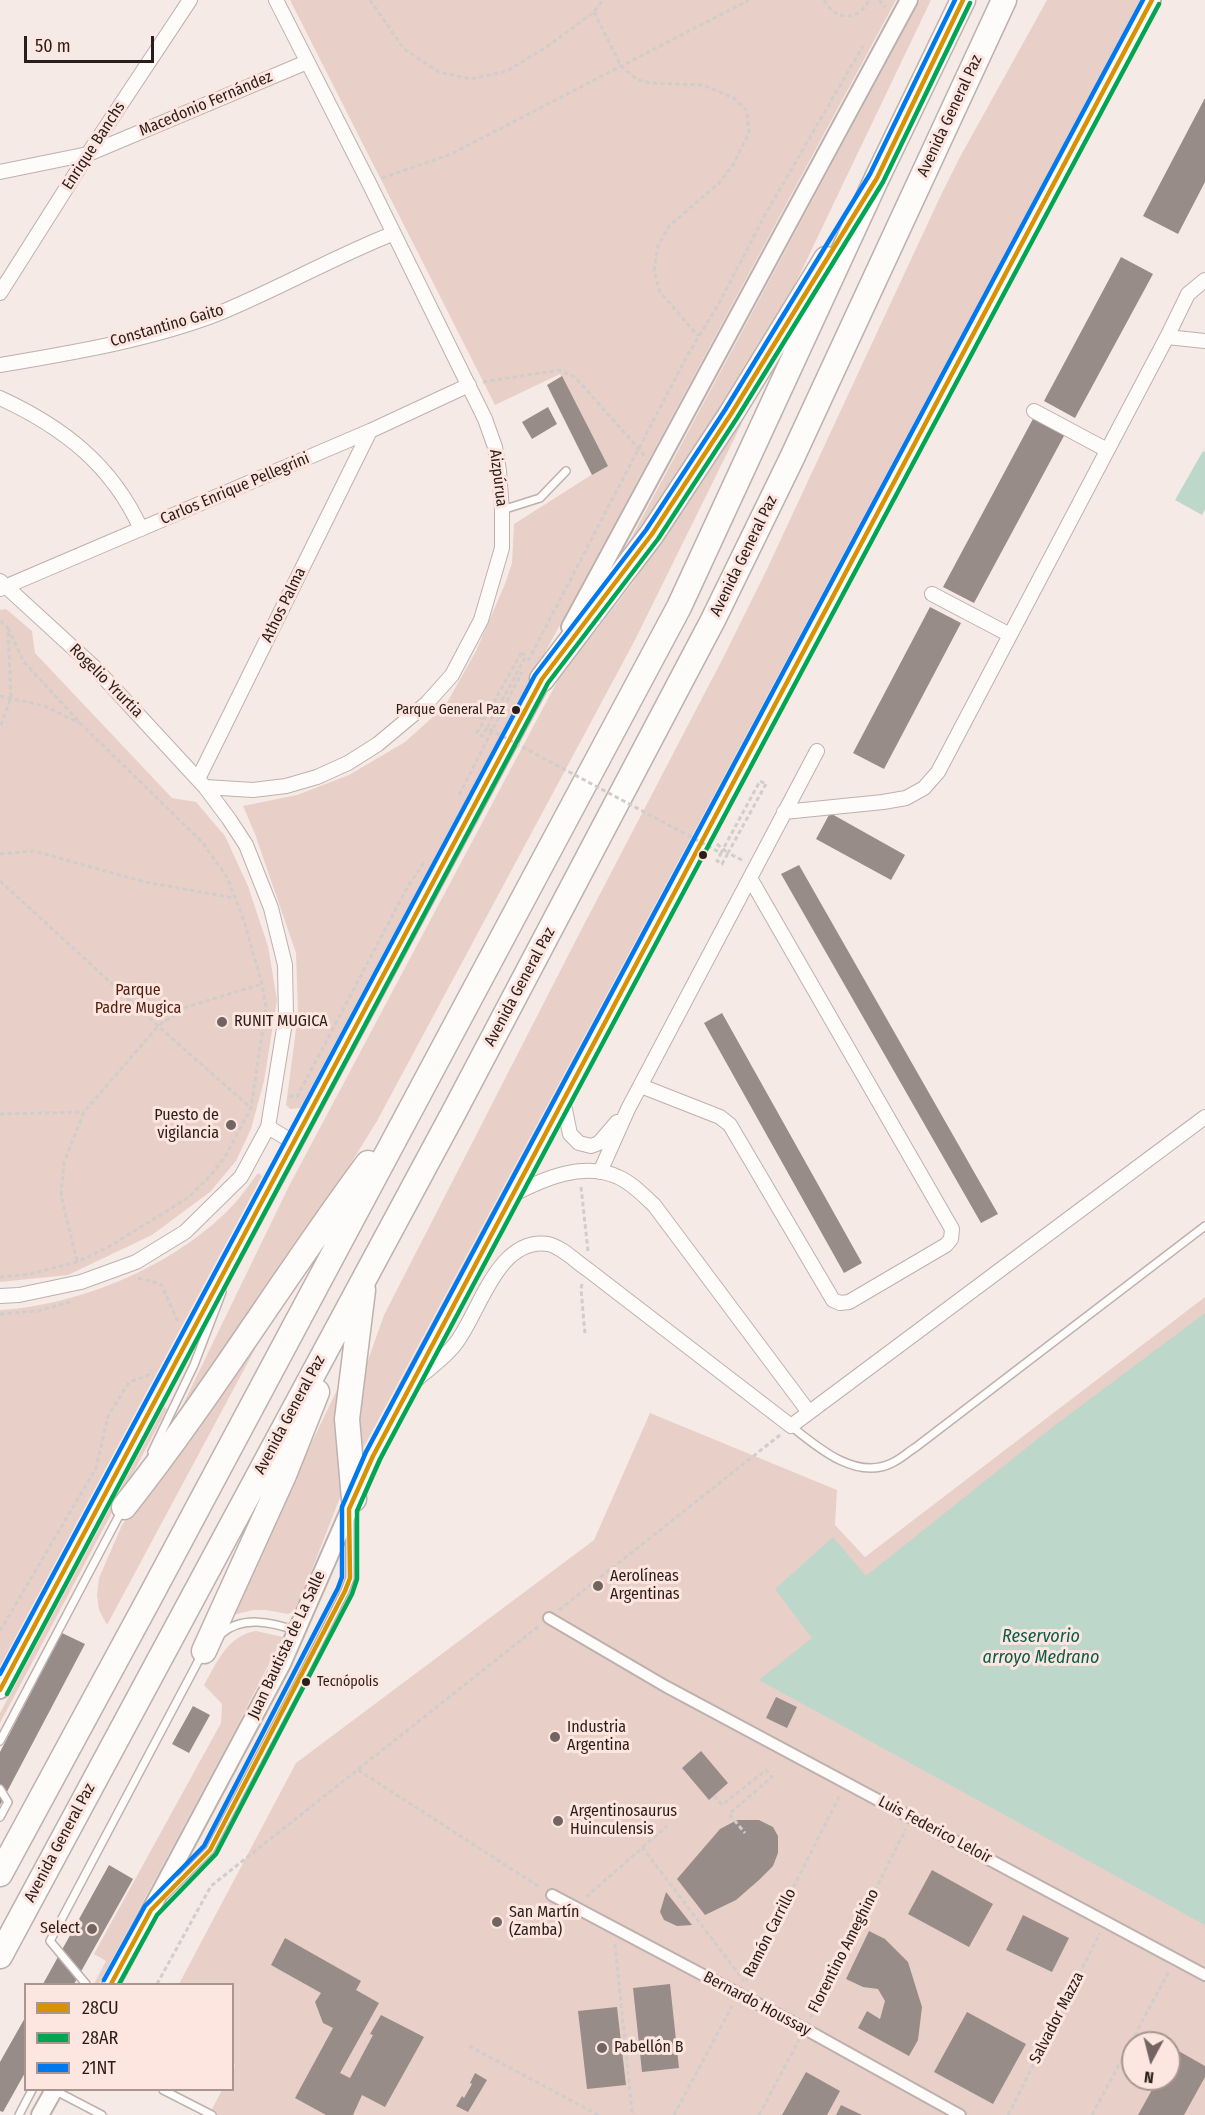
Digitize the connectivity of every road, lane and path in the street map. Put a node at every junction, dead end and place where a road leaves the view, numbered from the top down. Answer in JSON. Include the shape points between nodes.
{"nodes":[{"id":1,"x":190,"y":0,"type":"edge"},
{"id":2,"x":276,"y":0,"type":"edge"},
{"id":3,"x":370,"y":0,"type":"edge"},
{"id":4,"x":603,"y":0,"type":"edge"},
{"id":5,"x":749,"y":0,"type":"edge"},
{"id":6,"x":824,"y":0,"type":"edge"},
{"id":7,"x":869,"y":0,"type":"edge"},
{"id":8,"x":879,"y":0,"type":"edge"},
{"id":9,"x":909,"y":0,"type":"edge"},
{"id":10,"x":963,"y":0,"type":"edge"},
{"id":11,"x":1004,"y":0,"type":"edge"},
{"id":12,"x":1021,"y":0,"type":"edge"},
{"id":13,"x":1152,"y":0,"type":"edge"},
{"id":14,"x":885,"y":7,"type":"dead end"},
{"id":15,"x":594,"y":12,"type":"junction"},
{"id":16,"x":868,"y":36,"type":"dead end"},
{"id":17,"x":307,"y":62,"type":"junction"},
{"id":18,"x":621,"y":66,"type":"junction"},
{"id":19,"x":963,"y":88,"type":"junction"},
{"id":20,"x":88,"y":154,"type":"junction"},
{"id":21,"x":0,"y":172,"type":"edge"},
{"id":22,"x":877,"y":178,"type":"junction"},
{"id":23,"x":369,"y":183,"type":"junction"},
{"id":24,"x":392,"y":234,"type":"junction"},
{"id":25,"x":1205,"y":280,"type":"edge"},
{"id":26,"x":0,"y":293,"type":"edge"},
{"id":27,"x":699,"y":337,"type":"junction"},
{"id":28,"x":1167,"y":337,"type":"junction"},
{"id":29,"x":1205,"y":341,"type":"edge"},
{"id":30,"x":0,"y":365,"type":"edge"},
{"id":31,"x":469,"y":385,"type":"junction"},
{"id":32,"x":0,"y":398,"type":"edge"},
{"id":33,"x":1034,"y":411,"type":"dead end"},
{"id":34,"x":370,"y":431,"type":"junction"},
{"id":35,"x":638,"y":449,"type":"junction"},
{"id":36,"x":1107,"y":450,"type":"junction"},
{"id":37,"x":656,"y":469,"type":"junction"},
{"id":38,"x":566,"y":471,"type":"dead end"},
{"id":39,"x":502,"y":510,"type":"junction"},
{"id":40,"x":141,"y":529,"type":"junction"},
{"id":41,"x":2,"y":585,"type":"edge"},
{"id":42,"x":932,"y":594,"type":"dead end"},
{"id":43,"x":0,"y":621,"type":"edge"},
{"id":44,"x":8,"y":628,"type":"junction"},
{"id":45,"x":1010,"y":635,"type":"junction"},
{"id":46,"x":542,"y":680,"type":"junction"},
{"id":47,"x":0,"y":696,"type":"edge"},
{"id":48,"x":10,"y":697,"type":"junction"},
{"id":49,"x":427,"y":703,"type":"junction"},
{"id":50,"x":490,"y":709,"type":"junction"},
{"id":51,"x":500,"y":713,"type":"junction"},
{"id":52,"x":484,"y":719,"type":"junction"},
{"id":53,"x":83,"y":726,"type":"junction"},
{"id":54,"x":0,"y":728,"type":"edge"},
{"id":55,"x":487,"y":728,"type":"junction"},
{"id":56,"x":817,"y":751,"type":"dead end"},
{"id":57,"x":202,"y":783,"type":"junction"},
{"id":58,"x":456,"y":803,"type":"dead end"},
{"id":59,"x":784,"y":812,"type":"junction"},
{"id":60,"x":712,"y":850,"type":"dead end"},
{"id":61,"x":721,"y":853,"type":"junction"},
{"id":62,"x":728,"y":853,"type":"junction"},
{"id":63,"x":0,"y":854,"type":"edge"},
{"id":64,"x":734,"y":856,"type":"dead end"},
{"id":65,"x":424,"y":861,"type":"dead end"},
{"id":66,"x":750,"y":878,"type":"junction"},
{"id":67,"x":0,"y":881,"type":"edge"},
{"id":68,"x":234,"y":898,"type":"junction"},
{"id":69,"x":262,"y":984,"type":"junction"},
{"id":70,"x":158,"y":1026,"type":"junction"},
{"id":71,"x":641,"y":1086,"type":"junction"},
{"id":72,"x":274,"y":1093,"type":"junction"},
{"id":73,"x":416,"y":1099,"type":"junction"},
{"id":74,"x":563,"y":1100,"type":"junction"},
{"id":75,"x":251,"y":1108,"type":"junction"},
{"id":76,"x":628,"y":1109,"type":"junction"},
{"id":77,"x":84,"y":1112,"type":"junction"},
{"id":78,"x":0,"y":1114,"type":"edge"},
{"id":79,"x":1205,"y":1117,"type":"edge"},
{"id":80,"x":268,"y":1127,"type":"junction"},
{"id":81,"x":293,"y":1142,"type":"junction"},
{"id":82,"x":225,"y":1157,"type":"junction"},
{"id":83,"x":579,"y":1172,"type":"junction"},
{"id":84,"x":600,"y":1172,"type":"junction"},
{"id":85,"x":241,"y":1177,"type":"junction"},
{"id":86,"x":512,"y":1195,"type":"junction"},
{"id":87,"x":1205,"y":1226,"type":"edge"},
{"id":88,"x":243,"y":1236,"type":"junction"},
{"id":89,"x":77,"y":1262,"type":"junction"},
{"id":90,"x":586,"y":1269,"type":"junction"},
{"id":91,"x":0,"y":1276,"type":"edge"},
{"id":92,"x":364,"y":1276,"type":"junction"},
{"id":93,"x":129,"y":1282,"type":"dead end"},
{"id":94,"x":0,"y":1296,"type":"edge"},
{"id":95,"x":79,"y":1299,"type":"dead end"},
{"id":96,"x":0,"y":1314,"type":"edge"},
{"id":97,"x":184,"y":1314,"type":"dead end"},
{"id":98,"x":585,"y":1334,"type":"dead end"},
{"id":99,"x":153,"y":1367,"type":"dead end"},
{"id":100,"x":409,"y":1387,"type":"junction"},
{"id":101,"x":808,"y":1411,"type":"junction"},
{"id":102,"x":790,"y":1426,"type":"junction"},
{"id":103,"x":352,"y":1504,"type":"junction"},
{"id":104,"x":124,"y":1507,"type":"junction"},
{"id":105,"x":549,"y":1618,"type":"junction"},
{"id":106,"x":0,"y":1631,"type":"edge"},
{"id":107,"x":297,"y":1631,"type":"junction"},
{"id":108,"x":204,"y":1651,"type":"junction"},
{"id":109,"x":0,"y":1690,"type":"edge"},
{"id":110,"x":0,"y":1741,"type":"edge"},
{"id":111,"x":358,"y":1770,"type":"junction"},
{"id":112,"x":847,"y":1782,"type":"junction"},
{"id":113,"x":0,"y":1789,"type":"edge"},
{"id":114,"x":714,"y":1796,"type":"dead end"},
{"id":115,"x":0,"y":1816,"type":"edge"},
{"id":116,"x":911,"y":1818,"type":"junction"},
{"id":117,"x":667,"y":1826,"type":"dead end"},
{"id":118,"x":745,"y":1833,"type":"dead end"},
{"id":119,"x":642,"y":1847,"type":"junction"},
{"id":120,"x":0,"y":1874,"type":"edge"},
{"id":121,"x":552,"y":1895,"type":"joint"},
{"id":122,"x":576,"y":1907,"type":"junction"},
{"id":123,"x":151,"y":1910,"type":"junction"},
{"id":124,"x":1106,"y":1920,"type":"junction"},
{"id":125,"x":613,"y":1927,"type":"junction"},
{"id":126,"x":0,"y":1956,"type":"edge"},
{"id":127,"x":1175,"y":1959,"type":"junction"},
{"id":128,"x":1205,"y":1975,"type":"edge"},
{"id":129,"x":746,"y":1982,"type":"junction"},
{"id":130,"x":85,"y":1983,"type":"edge"},
{"id":131,"x":112,"y":1983,"type":"edge"},
{"id":132,"x":158,"y":1983,"type":"edge"},
{"id":133,"x":738,"y":1995,"type":"junction"},
{"id":134,"x":804,"y":2029,"type":"junction"},
{"id":135,"x":469,"y":2046,"type":"dead end"},
{"id":136,"x":31,"y":2091,"type":"edge"},
{"id":137,"x":53,"y":2091,"type":"edge"},
{"id":138,"x":56,"y":2091,"type":"edge"},
{"id":139,"x":165,"y":2091,"type":"edge"},
{"id":140,"x":19,"y":2115,"type":"edge"},
{"id":141,"x":40,"y":2115,"type":"edge"},
{"id":142,"x":102,"y":2115,"type":"edge"},
{"id":143,"x":212,"y":2115,"type":"edge"},
{"id":144,"x":598,"y":2115,"type":"edge"},
{"id":145,"x":630,"y":2115,"type":"edge"},
{"id":146,"x":674,"y":2115,"type":"edge"},
{"id":147,"x":759,"y":2115,"type":"edge"},
{"id":148,"x":960,"y":2115,"type":"edge"},
{"id":149,"x":1008,"y":2115,"type":"edge"},
{"id":150,"x":1092,"y":2115,"type":"edge"}],
"edges":[{"from":1,"to":20,"type":"street","name":"Enrique Banchs"},
{"from":2,"to":17,"type":"street","name":"Aizpúrua"},
{"from":3,"to":15,"type":"path","via":[[404,49],[439,72],[471,79],[507,71]]},
{"from":4,"to":15,"type":"path"},
{"from":5,"to":18,"type":"path"},
{"from":6,"to":7,"type":"path","via":[[840,16],[852,16],[862,11]]},
{"from":8,"to":14,"type":"path"},
{"from":9,"to":37,"type":"street"},
{"from":10,"to":22,"type":"highway"},
{"from":11,"to":19,"type":"highway","name":"Avenida General Paz"},
{"from":12,"to":19,"type":"highway"},
{"from":13,"to":74,"type":"street","name":"Juan Bautista de La Salle"},
{"from":15,"to":18,"type":"path"},
{"from":16,"to":27,"type":"path"},
{"from":17,"to":20,"type":"street","name":"Macedonio Fernández"},
{"from":17,"to":23,"type":"street","name":"Aizpúrua"},
{"from":18,"to":23,"type":"path","via":[[451,154]]},
{"from":18,"to":27,"type":"path","via":[[638,80],[703,85],[734,98],[747,111],[749,133],[734,165],[669,226],[658,246],[654,271],[660,292]]},
{"from":19,"to":92,"type":"highway","name":"Avenida General Paz","via":[[713,620]]},
{"from":20,"to":21,"type":"street","name":"Macedonio Fernández"},
{"from":20,"to":26,"type":"street","name":"Enrique Banchs"},
{"from":22,"to":46,"type":"highway","via":[[652,534]]},
{"from":22,"to":73,"type":"highway","via":[[679,607]]},
{"from":23,"to":24,"type":"street","name":"Aizpúrua"},
{"from":24,"to":30,"type":"street","name":"Constantino Gaito","via":[[221,312],[160,332]]},
{"from":24,"to":31,"type":"street","name":"Aizpúrua"},
{"from":25,"to":28,"type":"street","via":[[1188,294]]},
{"from":27,"to":35,"type":"path"},
{"from":28,"to":29,"type":"street"},
{"from":28,"to":36,"type":"street"},
{"from":31,"to":34,"type":"street","name":"Carlos Enrique Pellegrini"},
{"from":31,"to":35,"type":"path","via":[[559,370],[575,377]]},
{"from":31,"to":39,"type":"street","name":"Aizpúrua","via":[[495,447]]},
{"from":32,"to":40,"type":"street","via":[[57,428],[92,457],[132,509]]},
{"from":33,"to":36,"type":"street"},
{"from":34,"to":40,"type":"street","name":"Carlos Enrique Pellegrini"},
{"from":34,"to":57,"type":"street","name":"Athos Palma"},
{"from":35,"to":37,"type":"path"},
{"from":35,"to":51,"type":"path"},
{"from":36,"to":45,"type":"street"},
{"from":37,"to":46,"type":"street"},
{"from":38,"to":39,"type":"lane","via":[[540,498]]},
{"from":39,"to":49,"type":"street","name":"Aizpúrua","via":[[502,548],[481,620],[452,675]]},
{"from":40,"to":41,"type":"street","name":"Carlos Enrique Pellegrini"},
{"from":41,"to":57,"type":"street","name":"Rogelio Yrurtia","via":[[95,668]]},
{"from":42,"to":45,"type":"street"},
{"from":43,"to":44,"type":"path"},
{"from":44,"to":48,"type":"path"},
{"from":44,"to":53,"type":"path","via":[[24,663]]},
{"from":45,"to":59,"type":"street","via":[[938,772],[924,788],[906,798],[883,802]]},
{"from":46,"to":81,"type":"street"},
{"from":47,"to":48,"type":"path"},
{"from":48,"to":53,"type":"path","via":[[45,706]]},
{"from":48,"to":54,"type":"path"},
{"from":49,"to":52,"type":"path"},
{"from":49,"to":57,"type":"street","name":"Aizpúrua","via":[[378,744],[348,764],[317,777],[253,790]]},
{"from":50,"to":51,"type":"path"},
{"from":50,"to":52,"type":"path"},
{"from":50,"to":55,"type":"path","bridge":true,"via":[[521,653],[526,656]]},
{"from":51,"to":58,"type":"path"},
{"from":52,"to":55,"type":"path","via":[[477,733],[483,736]]},
{"from":53,"to":68,"type":"path","via":[[202,842],[227,877]]},
{"from":55,"to":61,"type":"path","bridge":true},
{"from":56,"to":59,"type":"street"},
{"from":57,"to":72,"type":"street","name":"Rogelio Yrurtia","via":[[246,845],[271,908],[285,965],[286,1016]]},
{"from":59,"to":66,"type":"street"},
{"from":60,"to":62,"type":"path","via":[[716,843]]},
{"from":61,"to":62,"type":"path","via":[[717,861],[722,864]]},
{"from":61,"to":62,"type":"path","bridge":true,"via":[[760,781],[766,784]]},
{"from":62,"to":64,"type":"path"},
{"from":63,"to":68,"type":"path","via":[[34,851],[145,882]]},
{"from":65,"to":72,"type":"path","via":[[297,1097]]},
{"from":66,"to":71,"type":"street"},
{"from":66,"to":71,"type":"street","via":[[952,1229],[951,1239],[849,1302],[833,1300],[730,1125],[720,1117]]},
{"from":67,"to":70,"type":"path"},
{"from":68,"to":69,"type":"path"},
{"from":69,"to":70,"type":"path","via":[[186,1007]]},
{"from":69,"to":75,"type":"path","via":[[266,1007]]},
{"from":70,"to":75,"type":"path"},
{"from":70,"to":77,"type":"path"},
{"from":71,"to":76,"type":"street"},
{"from":72,"to":80,"type":"street","name":"Rogelio Yrurtia"},
{"from":73,"to":104,"type":"highway"},
{"from":73,"to":120,"type":"highway"},
{"from":74,"to":76,"type":"street","via":[[570,1134],[579,1143],[591,1146],[599,1143]]},
{"from":74,"to":86,"type":"street","name":"Juan Bautista de La Salle"},
{"from":75,"to":82,"type":"path"},
{"from":76,"to":84,"type":"street"},
{"from":77,"to":78,"type":"path"},
{"from":77,"to":89,"type":"path","via":[[64,1162],[61,1196]]},
{"from":79,"to":101,"type":"street"},
{"from":80,"to":81,"type":"street"},
{"from":80,"to":85,"type":"street","name":"Rogelio Yrurtia"},
{"from":81,"to":88,"type":"street"},
{"from":82,"to":85,"type":"path"},
{"from":82,"to":89,"type":"path","via":[[189,1197],[111,1246]]},
{"from":83,"to":84,"type":"street"},
{"from":83,"to":86,"type":"street","via":[[549,1177]]},
{"from":83,"to":90,"type":"path","via":[[589,1248]]},
{"from":84,"to":101,"type":"street","via":[[618,1177],[654,1205]]},
{"from":85,"to":94,"type":"street","name":"Rogelio Yrurtia","via":[[185,1232],[136,1262],[81,1282]]},
{"from":86,"to":100,"type":"street","name":"Juan Bautista de La Salle"},
{"from":87,"to":102,"type":"lane","via":[[891,1464],[851,1465],[817,1447]]},
{"from":88,"to":104,"type":"lane","via":[[194,1365]]},
{"from":88,"to":109,"type":"street"},
{"from":89,"to":91,"type":"path","via":[[30,1274]]},
{"from":90,"to":98,"type":"path","via":[[581,1289]]},
{"from":90,"to":100,"type":"street","via":[[548,1244],[523,1247],[514,1253],[500,1267],[456,1344]]},
{"from":90,"to":102,"type":"street"},
{"from":92,"to":103,"type":"highway","via":[[348,1419]]},
{"from":92,"to":108,"type":"highway","via":[[284,1475]]},
{"from":92,"to":126,"type":"highway","name":"Avenida General Paz"},
{"from":93,"to":97,"type":"path","via":[[138,1278],[160,1284],[178,1324]]},
{"from":95,"to":96,"type":"path","via":[[38,1311]]},
{"from":99,"to":106,"type":"path","via":[[147,1376],[129,1382],[108,1416],[96,1468]]},
{"from":100,"to":103,"type":"street","name":"Juan Bautista de La Salle"},
{"from":101,"to":102,"type":"street"},
{"from":102,"to":105,"type":"path"},
{"from":103,"to":107,"type":"street","name":"Juan Bautista de La Salle"},
{"from":103,"to":123,"type":"lane","via":[[350,1578],[345,1591],[210,1850]]},
{"from":104,"to":110,"type":"lane"},
{"from":105,"to":111,"type":"path"},
{"from":105,"to":112,"type":"street","name":"Luis Federico Leloir","via":[[665,1686]]},
{"from":107,"to":108,"type":"lane","via":[[255,1621],[236,1625]]},
{"from":107,"to":123,"type":"street","name":"Juan Bautista de La Salle"},
{"from":108,"to":130,"type":"lane","via":[[50,1941]]},
{"from":111,"to":121,"type":"path"},
{"from":111,"to":132,"type":"path","via":[[211,1886]]},
{"from":112,"to":116,"type":"street","name":"Luis Federico Leloir"},
{"from":112,"to":129,"type":"path","name":"Ramón Carrillo"},
{"from":113,"to":115,"type":"lane","via":[[8,1802]]},
{"from":114,"to":118,"type":"path","via":[[722,1805],[766,1770],[772,1777],[729,1814]]},
{"from":116,"to":124,"type":"street","name":"Luis Federico Leloir"},
{"from":116,"to":134,"type":"path","name":"Florentino Ameghino"},
{"from":117,"to":119,"type":"path"},
{"from":119,"to":122,"type":"path"},
{"from":119,"to":129,"type":"path"},
{"from":121,"to":122,"type":"street","name":"Bernardo Houssay"},
{"from":122,"to":125,"type":"street","name":"Bernardo Houssay"},
{"from":123,"to":131,"type":"street","name":"Juan Bautista de La Salle"},
{"from":124,"to":127,"type":"street","name":"Luis Federico Leloir"},
{"from":124,"to":149,"type":"path","name":"Salvador Mazza"},
{"from":125,"to":133,"type":"street","name":"Bernardo Houssay"},
{"from":125,"to":145,"type":"path"},
{"from":127,"to":128,"type":"street","name":"Luis Federico Leloir"},
{"from":127,"to":150,"type":"path"},
{"from":129,"to":133,"type":"path","name":"Ramón Carrillo"},
{"from":133,"to":134,"type":"street","name":"Bernardo Houssay"},
{"from":133,"to":146,"type":"path","name":"Ramón Carrillo"},
{"from":134,"to":147,"type":"path","name":"Florentino Ameghino"},
{"from":134,"to":148,"type":"street","name":"Bernardo Houssay"},
{"from":135,"to":144,"type":"path"},
{"from":136,"to":140,"type":"lane"},
{"from":137,"to":141,"type":"street"},
{"from":138,"to":142,"type":"lane"},
{"from":139,"to":143,"type":"lane"}]}
